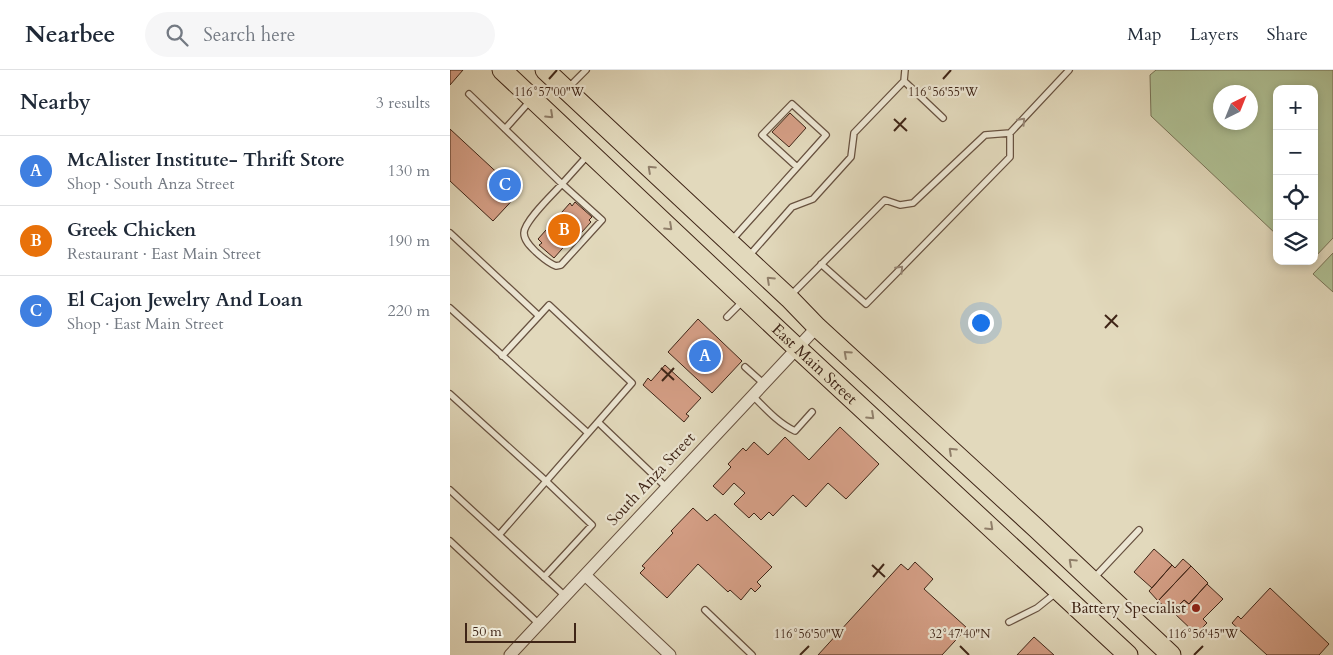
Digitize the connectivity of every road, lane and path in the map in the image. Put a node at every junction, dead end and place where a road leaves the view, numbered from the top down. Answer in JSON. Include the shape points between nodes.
{"nodes":[{"id":1,"x":502,"y":70,"type":"edge"},
{"id":2,"x":545,"y":70,"type":"edge"},
{"id":3,"x":586,"y":70,"type":"edge"},
{"id":4,"x":905,"y":70,"type":"edge"},
{"id":5,"x":1069,"y":70,"type":"edge"},
{"id":6,"x":904,"y":81,"type":"junction"},
{"id":7,"x":567,"y":90,"type":"junction"},
{"id":8,"x":469,"y":94,"type":"dead end"},
{"id":9,"x":532,"y":99,"type":"junction"},
{"id":10,"x":942,"y":118,"type":"dead end"},
{"id":11,"x":504,"y":128,"type":"junction"},
{"id":12,"x":1010,"y":133,"type":"junction"},
{"id":13,"x":590,"y":153,"type":"junction"},
{"id":14,"x":797,"y":167,"type":"junction"},
{"id":15,"x":562,"y":184,"type":"junction"},
{"id":16,"x":450,"y":233,"type":"edge"},
{"id":17,"x":729,"y":242,"type":"junction"},
{"id":18,"x":746,"y":258,"type":"junction"},
{"id":19,"x":821,"y":264,"type":"junction"},
{"id":20,"x":789,"y":298,"type":"junction"},
{"id":21,"x":745,"y":299,"type":"junction"},
{"id":22,"x":450,"y":308,"type":"edge"},
{"id":23,"x":539,"y":316,"type":"junction"},
{"id":24,"x":728,"y":317,"type":"dead end"},
{"id":25,"x":817,"y":326,"type":"junction"},
{"id":26,"x":796,"y":347,"type":"junction"},
{"id":27,"x":502,"y":356,"type":"junction"},
{"id":28,"x":745,"y":366,"type":"dead end"},
{"id":29,"x":763,"y":383,"type":"junction"},
{"id":30,"x":450,"y":394,"type":"edge"},
{"id":31,"x":752,"y":395,"type":"junction"},
{"id":32,"x":812,"y":412,"type":"dead end"},
{"id":33,"x":598,"y":422,"type":"junction"},
{"id":34,"x":588,"y":433,"type":"junction"},
{"id":35,"x":546,"y":481,"type":"junction"},
{"id":36,"x":666,"y":487,"type":"junction"},
{"id":37,"x":450,"y":490,"type":"edge"},
{"id":38,"x":1139,"y":530,"type":"dead end"},
{"id":39,"x":499,"y":535,"type":"junction"},
{"id":40,"x":450,"y":541,"type":"edge"},
{"id":41,"x":584,"y":575,"type":"junction"},
{"id":42,"x":544,"y":577,"type":"junction"},
{"id":43,"x":1092,"y":580,"type":"junction"},
{"id":44,"x":1058,"y":590,"type":"junction"},
{"id":45,"x":565,"y":596,"type":"junction"},
{"id":46,"x":706,"y":610,"type":"dead end"},
{"id":47,"x":1009,"y":622,"type":"dead end"},
{"id":48,"x":539,"y":624,"type":"junction"},
{"id":49,"x":510,"y":655,"type":"edge"},
{"id":50,"x":670,"y":655,"type":"edge"},
{"id":51,"x":752,"y":655,"type":"edge"},
{"id":52,"x":1128,"y":655,"type":"edge"},
{"id":53,"x":1171,"y":655,"type":"edge"}],
"edges":[{"from":1,"to":9,"type":"main road","name":"East Main Street"},
{"from":2,"to":7,"type":"main road","name":"East Main Street"},
{"from":3,"to":7,"type":"lane"},
{"from":4,"to":6,"type":"lane"},
{"from":12,"to":5,"type":"lane","one_way":true},
{"from":6,"to":10,"type":"lane"},
{"from":6,"to":18,"type":"lane","via":[[854,133],[851,157],[813,199],[792,207]]},
{"from":17,"to":7,"type":"main road","name":"East Main Street","one_way":true},
{"from":8,"to":11,"type":"lane"},
{"from":9,"to":11,"type":"lane"},
{"from":9,"to":13,"type":"main road","name":"East Main Street","one_way":true},
{"from":11,"to":15,"type":"lane"},
{"from":12,"to":19,"type":"lane","via":[[985,135],[913,203],[900,205],[885,200]]},
{"from":19,"to":12,"type":"lane","one_way":true,"via":[[866,304],[1010,156]]},
{"from":13,"to":15,"type":"lane"},
{"from":13,"to":21,"type":"main road","name":"East Main Street","one_way":true},
{"from":14,"to":14,"type":"lane","via":[[826,135],[792,104],[762,135]]},
{"from":14,"to":17,"type":"lane"},
{"from":15,"to":15,"type":"lane","via":[[602,220],[556,266],[531,247],[524,231],[531,218]]},
{"from":16,"to":23,"type":"lane"},
{"from":17,"to":18,"type":"main road","name":"East Main Street"},
{"from":20,"to":18,"type":"main road","name":"East Main Street","one_way":true},
{"from":19,"to":20,"type":"lane"},
{"from":20,"to":25,"type":"main road","name":"East Main Street"},
{"from":21,"to":24,"type":"lane"},
{"from":21,"to":26,"type":"main road","name":"East Main Street"},
{"from":22,"to":27,"type":"lane"},
{"from":23,"to":27,"type":"lane"},
{"from":23,"to":33,"type":"lane","via":[[549,305],[632,383]]},
{"from":25,"to":26,"type":"street","name":"South Anza Street"},
{"from":43,"to":25,"type":"main road","name":"East Main Street","one_way":true},
{"from":26,"to":29,"type":"street","name":"South Anza Street"},
{"from":26,"to":44,"type":"main road","name":"East Main Street","one_way":true},
{"from":27,"to":34,"type":"lane"},
{"from":28,"to":29,"type":"lane"},
{"from":29,"to":31,"type":"street","name":"South Anza Street"},
{"from":30,"to":35,"type":"lane"},
{"from":31,"to":32,"type":"lane","via":[[779,421],[795,431]]},
{"from":31,"to":36,"type":"street","name":"South Anza Street"},
{"from":33,"to":34,"type":"lane"},
{"from":33,"to":36,"type":"lane"},
{"from":34,"to":35,"type":"lane"},
{"from":35,"to":39,"type":"lane"},
{"from":35,"to":42,"type":"lane","via":[[592,525]]},
{"from":36,"to":41,"type":"street","name":"South Anza Street"},
{"from":37,"to":39,"type":"lane"},
{"from":38,"to":43,"type":"lane"},
{"from":39,"to":42,"type":"lane"},
{"from":40,"to":48,"type":"lane"},
{"from":41,"to":45,"type":"street","name":"South Anza Street"},
{"from":41,"to":50,"type":"street"},
{"from":42,"to":45,"type":"lane"},
{"from":43,"to":53,"type":"main road","name":"East Main Street"},
{"from":44,"to":47,"type":"lane","via":[[1037,608]]},
{"from":44,"to":52,"type":"main road","name":"East Main Street"},
{"from":45,"to":48,"type":"street","name":"South Anza Street"},
{"from":46,"to":51,"type":"lane"},
{"from":48,"to":49,"type":"street","name":"South Anza Street"}]}
